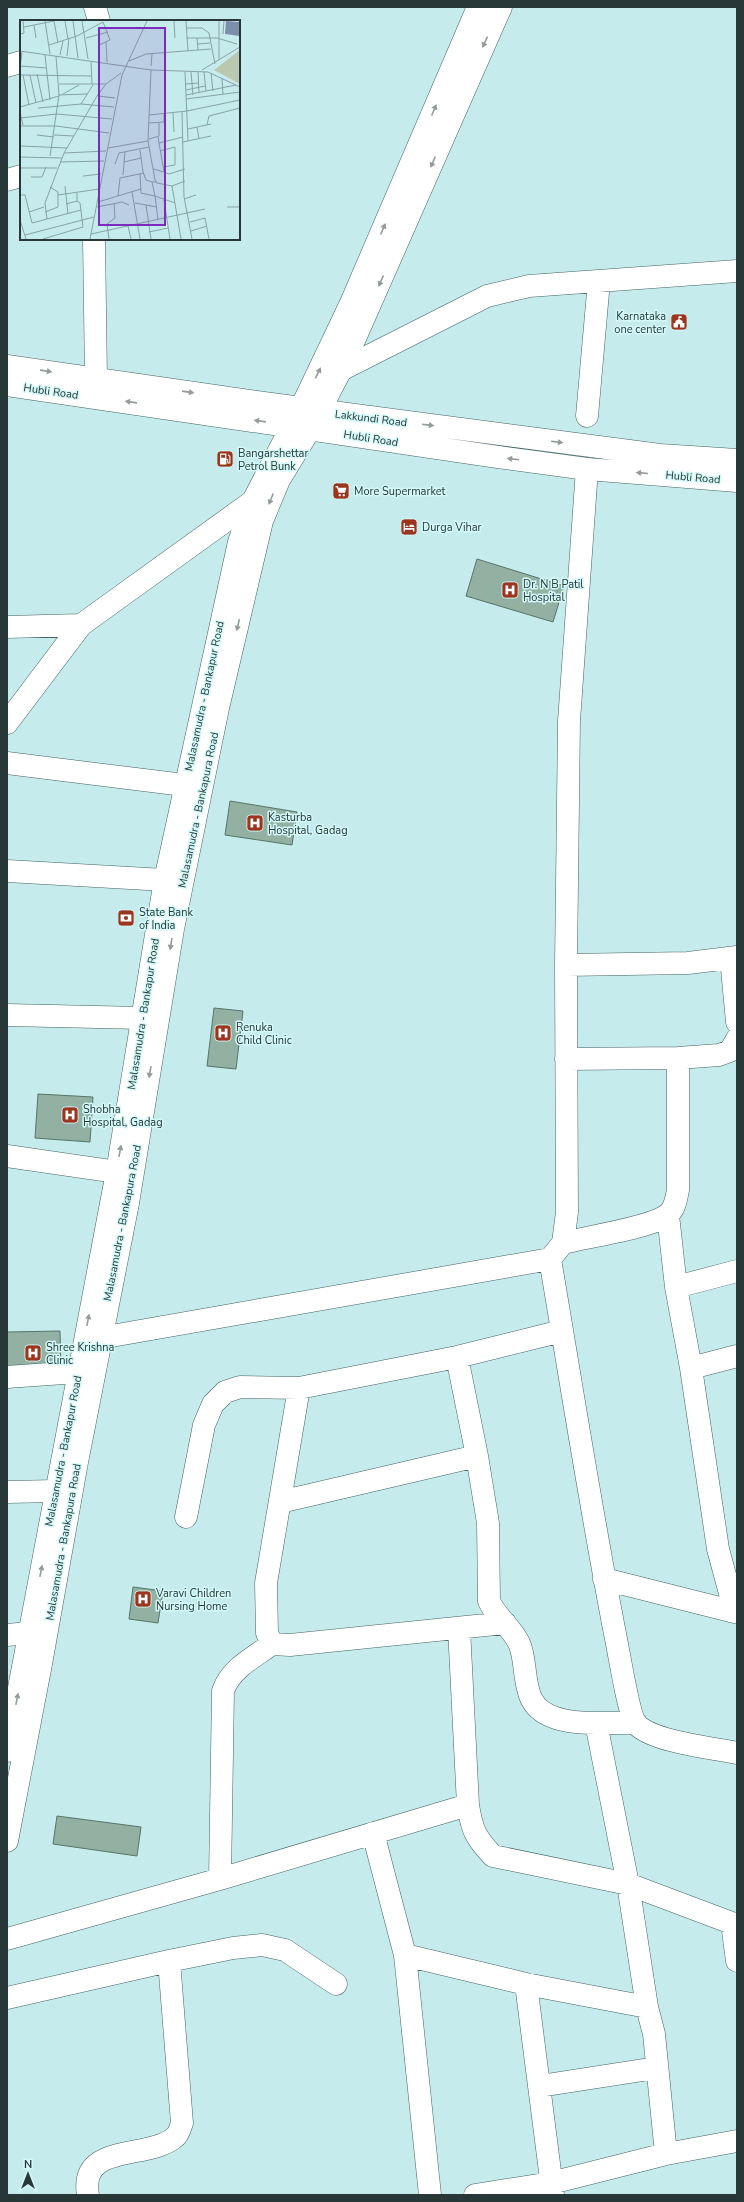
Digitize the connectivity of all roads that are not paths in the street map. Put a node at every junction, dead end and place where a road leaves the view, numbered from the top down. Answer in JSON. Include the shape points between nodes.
{"nodes":[{"id":1,"x":95,"y":7,"type":"edge"},
{"id":2,"x":478,"y":7,"type":"edge"},
{"id":3,"x":501,"y":7,"type":"edge"},
{"id":4,"x":98,"y":20,"type":"edge"},
{"id":5,"x":20,"y":62,"type":"edge"},
{"id":6,"x":7,"y":66,"type":"edge"},
{"id":7,"x":20,"y":176,"type":"edge"},
{"id":8,"x":7,"y":180,"type":"edge"},
{"id":9,"x":94,"y":240,"type":"edge"},
{"id":10,"x":737,"y":271,"type":"edge"},
{"id":11,"x":599,"y":281,"type":"junction"},
{"id":12,"x":7,"y":366,"type":"edge"},
{"id":13,"x":341,"y":370,"type":"junction"},
{"id":14,"x":96,"y":379,"type":"junction"},
{"id":15,"x":7,"y":385,"type":"edge"},
{"id":16,"x":586,"y":416,"type":"dead end"},
{"id":17,"x":305,"y":418,"type":"junction"},
{"id":18,"x":737,"y":460,"type":"edge"},
{"id":19,"x":586,"y":469,"type":"junction"},
{"id":20,"x":737,"y":481,"type":"edge"},
{"id":21,"x":253,"y":501,"type":"junction"},
{"id":22,"x":81,"y":625,"type":"junction"},
{"id":23,"x":7,"y":627,"type":"edge"},
{"id":24,"x":7,"y":723,"type":"edge"},
{"id":25,"x":7,"y":763,"type":"edge"},
{"id":26,"x":184,"y":785,"type":"junction"},
{"id":27,"x":7,"y":871,"type":"edge"},
{"id":28,"x":165,"y":880,"type":"junction"},
{"id":29,"x":734,"y":957,"type":"edge"},
{"id":30,"x":566,"y":965,"type":"junction"},
{"id":31,"x":7,"y":1015,"type":"edge"},
{"id":32,"x":142,"y":1018,"type":"junction"},
{"id":33,"x":737,"y":1022,"type":"edge"},
{"id":34,"x":737,"y":1039,"type":"edge"},
{"id":35,"x":678,"y":1058,"type":"junction"},
{"id":36,"x":566,"y":1059,"type":"junction"},
{"id":37,"x":7,"y":1156,"type":"edge"},
{"id":38,"x":117,"y":1172,"type":"junction"},
{"id":39,"x":668,"y":1215,"type":"junction"},
{"id":40,"x":556,"y":1251,"type":"junction"},
{"id":41,"x":737,"y":1271,"type":"edge"},
{"id":42,"x":676,"y":1287,"type":"junction"},
{"id":43,"x":562,"y":1331,"type":"junction"},
{"id":44,"x":100,"y":1338,"type":"junction"},
{"id":45,"x":737,"y":1356,"type":"edge"},
{"id":46,"x":456,"y":1357,"type":"junction"},
{"id":47,"x":691,"y":1368,"type":"junction"},
{"id":48,"x":78,"y":1372,"type":"junction"},
{"id":49,"x":7,"y":1377,"type":"edge"},
{"id":50,"x":299,"y":1388,"type":"junction"},
{"id":51,"x":477,"y":1456,"type":"junction"},
{"id":52,"x":56,"y":1491,"type":"junction"},
{"id":53,"x":7,"y":1492,"type":"edge"},
{"id":54,"x":280,"y":1502,"type":"junction"},
{"id":55,"x":186,"y":1517,"type":"dead end"},
{"id":56,"x":728,"y":1550,"type":"edge"},
{"id":57,"x":604,"y":1579,"type":"junction"},
{"id":58,"x":736,"y":1613,"type":"edge"},
{"id":59,"x":505,"y":1623,"type":"junction"},
{"id":60,"x":459,"y":1628,"type":"junction"},
{"id":61,"x":29,"y":1633,"type":"junction"},
{"id":62,"x":7,"y":1635,"type":"edge"},
{"id":63,"x":272,"y":1644,"type":"junction"},
{"id":64,"x":596,"y":1723,"type":"junction"},
{"id":65,"x":636,"y":1723,"type":"junction"},
{"id":66,"x":7,"y":1751,"type":"edge"},
{"id":67,"x":737,"y":1753,"type":"edge"},
{"id":68,"x":468,"y":1805,"type":"junction"},
{"id":69,"x":373,"y":1833,"type":"junction"},
{"id":70,"x":7,"y":1841,"type":"edge"},
{"id":71,"x":220,"y":1879,"type":"junction"},
{"id":72,"x":628,"y":1884,"type":"junction"},
{"id":73,"x":735,"y":1924,"type":"edge"},
{"id":74,"x":7,"y":1939,"type":"edge"},
{"id":75,"x":405,"y":1955,"type":"junction"},
{"id":76,"x":170,"y":1960,"type":"junction"},
{"id":77,"x":737,"y":1961,"type":"edge"},
{"id":78,"x":336,"y":1984,"type":"dead end"},
{"id":79,"x":526,"y":1984,"type":"junction"},
{"id":80,"x":7,"y":1998,"type":"edge"},
{"id":81,"x":647,"y":2007,"type":"junction"},
{"id":82,"x":656,"y":2068,"type":"junction"},
{"id":83,"x":540,"y":2086,"type":"junction"},
{"id":84,"x":737,"y":2141,"type":"edge"},
{"id":85,"x":666,"y":2154,"type":"junction"},
{"id":86,"x":552,"y":2189,"type":"edge"},
{"id":87,"x":88,"y":2195,"type":"edge"},
{"id":88,"x":430,"y":2195,"type":"edge"},
{"id":89,"x":475,"y":2195,"type":"edge"}],
"edges":[{"from":1,"to":4,"type":"street"},
{"from":17,"to":2,"type":"street","one_way":true,"via":[[351,303]]},
{"from":3,"to":13,"type":"street","one_way":true},
{"from":5,"to":6,"type":"street"},
{"from":7,"to":8,"type":"street"},
{"from":9,"to":14,"type":"street"},
{"from":10,"to":11,"type":"street"},
{"from":11,"to":13,"type":"street","via":[[528,286],[487,296]]},
{"from":11,"to":16,"type":"street"},
{"from":12,"to":14,"type":"street","name":"Lakkundi Road","one_way":true},
{"from":13,"to":17,"type":"street"},
{"from":14,"to":17,"type":"street","name":"Lakkundi Road","one_way":true},
{"from":17,"to":15,"type":"street","name":"Hubli Road","one_way":true},
{"from":17,"to":18,"type":"street","name":"Lakkundi Road","one_way":true,"via":[[660,455]]},
{"from":19,"to":17,"type":"street","name":"Hubli Road","one_way":true},
{"from":17,"to":21,"type":"street","name":"Malasamudra - Bankapur Road"},
{"from":17,"to":44,"type":"street","name":"Malasamudra - Bankapura Road","one_way":true,"via":[[262,521],[220,700],[173,930],[128,1203]]},
{"from":20,"to":19,"type":"street","name":"Hubli Road","one_way":true},
{"from":19,"to":30,"type":"street","via":[[569,721]]},
{"from":21,"to":22,"type":"street"},
{"from":21,"to":26,"type":"street","name":"Malasamudra - Bankapur Road","via":[[231,575]]},
{"from":22,"to":23,"type":"street"},
{"from":22,"to":24,"type":"street"},
{"from":25,"to":26,"type":"street"},
{"from":26,"to":28,"type":"street","name":"Malasamudra - Bankapur Road"},
{"from":27,"to":28,"type":"street"},
{"from":28,"to":32,"type":"street","name":"Malasamudra - Bankapur Road"},
{"from":29,"to":30,"type":"street","via":[[688,963]]},
{"from":29,"to":33,"type":"street"},
{"from":30,"to":36,"type":"street"},
{"from":31,"to":32,"type":"street"},
{"from":38,"to":32,"type":"street","name":"Malasamudra - Bankapur Road","one_way":true},
{"from":34,"to":35,"type":"street","via":[[730,1051]]},
{"from":35,"to":36,"type":"street"},
{"from":35,"to":39,"type":"street","via":[[678,1190],[675,1204]]},
{"from":36,"to":40,"type":"street","via":[[567,1212]]},
{"from":37,"to":38,"type":"street"},
{"from":48,"to":38,"type":"street","name":"Malasamudra - Bankapur Road","one_way":true},
{"from":39,"to":40,"type":"street","via":[[651,1223]]},
{"from":39,"to":42,"type":"street"},
{"from":40,"to":43,"type":"street"},
{"from":40,"to":44,"type":"street"},
{"from":41,"to":42,"type":"street"},
{"from":42,"to":47,"type":"street"},
{"from":43,"to":46,"type":"street"},
{"from":43,"to":57,"type":"street"},
{"from":44,"to":70,"type":"street","name":"Malasamudra - Bankapura Road"},
{"from":45,"to":47,"type":"street"},
{"from":46,"to":50,"type":"street"},
{"from":46,"to":51,"type":"street"},
{"from":47,"to":56,"type":"street"},
{"from":48,"to":49,"type":"street"},
{"from":48,"to":52,"type":"street","name":"Malasamudra - Bankapur Road"},
{"from":50,"to":54,"type":"street"},
{"from":50,"to":55,"type":"street","via":[[240,1387],[225,1392],[213,1404],[204,1425]]},
{"from":51,"to":54,"type":"street"},
{"from":51,"to":59,"type":"street","via":[[488,1523],[489,1601],[493,1610]]},
{"from":52,"to":53,"type":"street"},
{"from":61,"to":52,"type":"street","name":"Malasamudra - Bankapur Road","one_way":true},
{"from":54,"to":63,"type":"street","via":[[266,1583],[267,1633]]},
{"from":56,"to":58,"type":"street"},
{"from":57,"to":58,"type":"street"},
{"from":57,"to":65,"type":"street","via":[[628,1698]]},
{"from":59,"to":60,"type":"street"},
{"from":59,"to":64,"type":"street","via":[[520,1644],[532,1700],[543,1712],[559,1719],[576,1723]]},
{"from":60,"to":63,"type":"street","via":[[290,1645]]},
{"from":60,"to":68,"type":"street"},
{"from":61,"to":62,"type":"street"},
{"from":66,"to":61,"type":"street","name":"Malasamudra - Bankapur Road","one_way":true},
{"from":63,"to":71,"type":"street","via":[[234,1671],[223,1691]]},
{"from":64,"to":65,"type":"street"},
{"from":64,"to":72,"type":"street"},
{"from":65,"to":67,"type":"street","via":[[654,1735]]},
{"from":68,"to":69,"type":"street"},
{"from":68,"to":72,"type":"street","via":[[477,1840],[492,1856]]},
{"from":69,"to":71,"type":"street"},
{"from":69,"to":75,"type":"street"},
{"from":71,"to":74,"type":"street"},
{"from":72,"to":73,"type":"street"},
{"from":72,"to":81,"type":"street"},
{"from":73,"to":77,"type":"street"},
{"from":75,"to":79,"type":"street"},
{"from":75,"to":88,"type":"street"},
{"from":76,"to":78,"type":"street","via":[[262,1945],[285,1950]]},
{"from":76,"to":80,"type":"street"},
{"from":76,"to":87,"type":"street","via":[[182,2124],[177,2136],[165,2144],[102,2159],[89,2171]]},
{"from":79,"to":81,"type":"street"},
{"from":79,"to":83,"type":"street"},
{"from":81,"to":82,"type":"street","via":[[654,2034]]},
{"from":82,"to":83,"type":"street"},
{"from":82,"to":85,"type":"street"},
{"from":83,"to":86,"type":"street"},
{"from":84,"to":85,"type":"street"},
{"from":85,"to":86,"type":"street"},
{"from":86,"to":89,"type":"street"}]}
